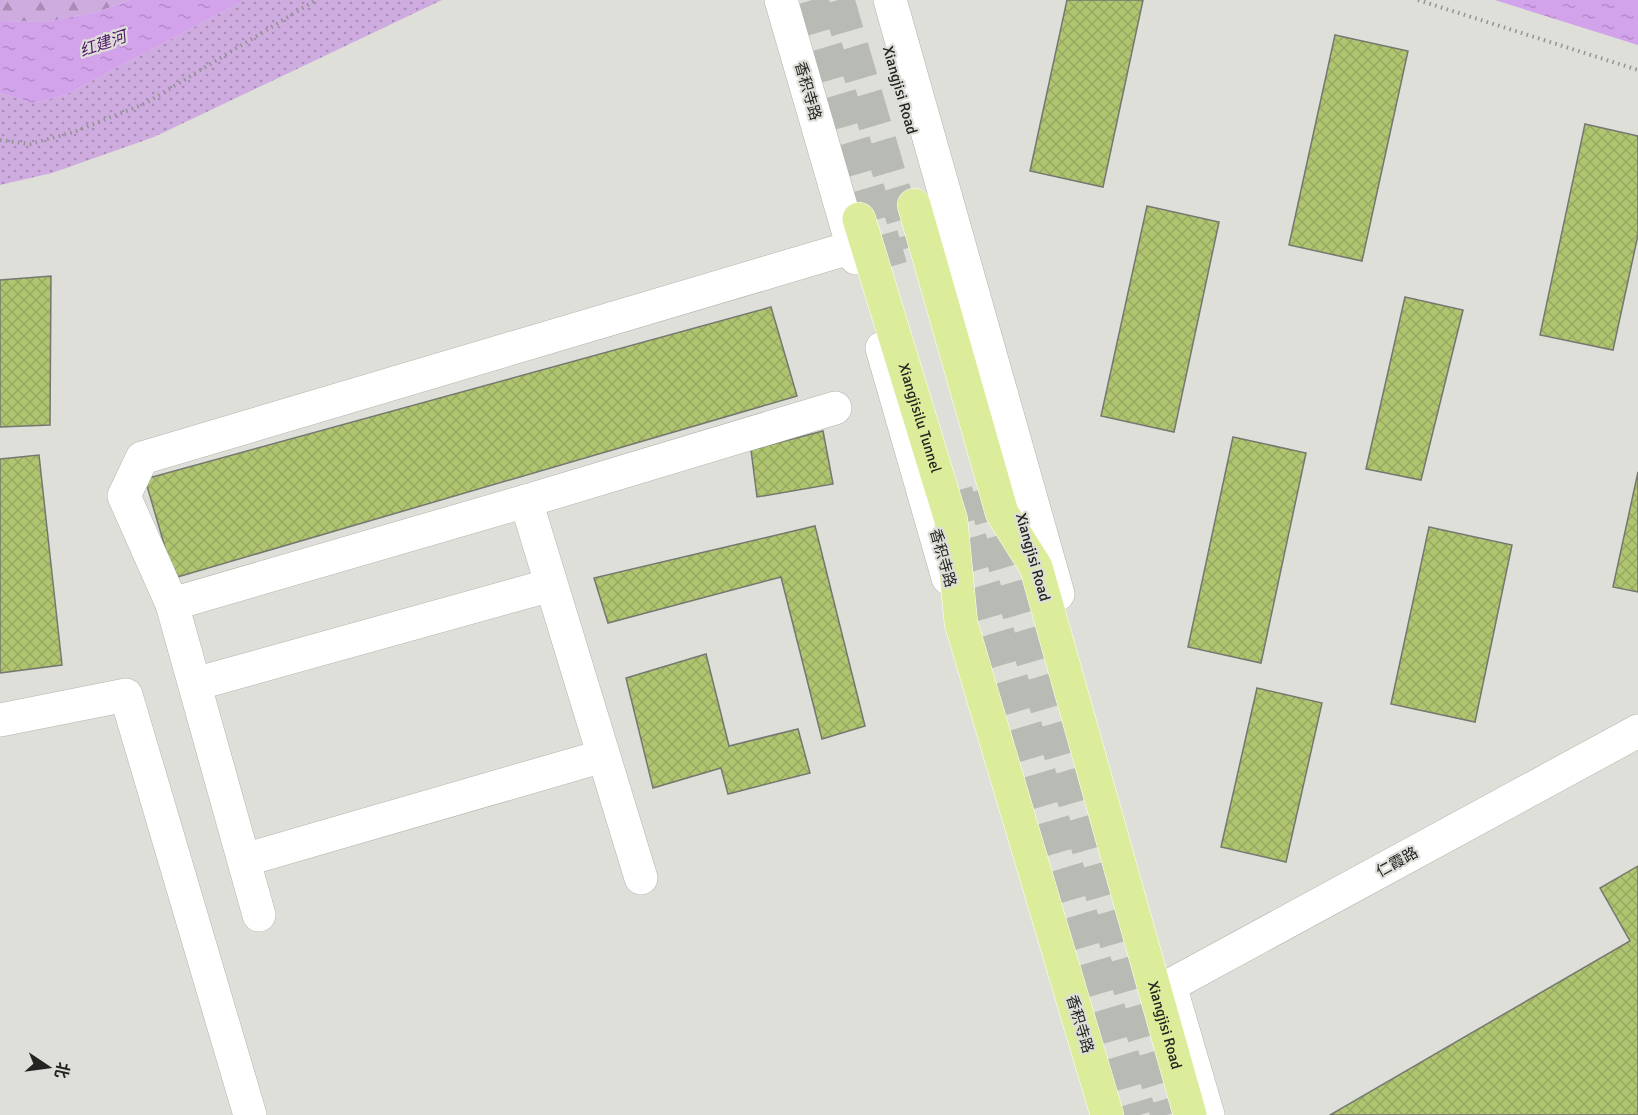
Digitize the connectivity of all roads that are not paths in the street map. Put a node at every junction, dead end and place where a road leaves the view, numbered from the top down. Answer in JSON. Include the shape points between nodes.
{"nodes":[{"id":1,"x":781,"y":0,"type":"edge"},
{"id":2,"x":875,"y":0,"type":"edge"},
{"id":3,"x":890,"y":0,"type":"edge"},
{"id":4,"x":914,"y":205,"type":"dead end"},
{"id":5,"x":856,"y":233,"type":"junction"},
{"id":6,"x":835,"y":408,"type":"dead end"},
{"id":7,"x":526,"y":501,"type":"junction"},
{"id":8,"x":1036,"y":567,"type":"junction"},
{"id":9,"x":551,"y":585,"type":"junction"},
{"id":10,"x":172,"y":604,"type":"junction"},
{"id":11,"x":961,"y":623,"type":"joint"},
{"id":12,"x":195,"y":684,"type":"junction"},
{"id":13,"x":0,"y":720,"type":"edge"},
{"id":14,"x":1638,"y":731,"type":"edge"},
{"id":15,"x":603,"y":756,"type":"junction"},
{"id":16,"x":244,"y":860,"type":"junction"},
{"id":17,"x":641,"y":878,"type":"dead end"},
{"id":18,"x":259,"y":915,"type":"dead end"},
{"id":19,"x":1163,"y":990,"type":"junction"},
{"id":20,"x":250,"y":1115,"type":"edge"},
{"id":21,"x":1107,"y":1115,"type":"edge"},
{"id":22,"x":1191,"y":1115,"type":"edge"},
{"id":23,"x":1208,"y":1115,"type":"edge"}],
"edges":[{"from":1,"to":5,"type":"street","name":"香积寺路"},
{"from":2,"to":8,"type":"street","name":"Xiangjisi Road"},
{"from":3,"to":19,"type":"street"},
{"from":4,"to":8,"type":"main road","via":[[1002,513]]},
{"from":5,"to":10,"type":"street","via":[[142,458],[124,496]]},
{"from":5,"to":11,"type":"main road","name":"Xiangjisilu Tunnel","via":[[951,520]]},
{"from":6,"to":7,"type":"street"},
{"from":7,"to":9,"type":"street"},
{"from":7,"to":10,"type":"street"},
{"from":8,"to":19,"type":"main road","name":"Xiangjisi Road"},
{"from":9,"to":12,"type":"street"},
{"from":9,"to":15,"type":"street"},
{"from":10,"to":12,"type":"street"},
{"from":11,"to":21,"type":"main road","name":"香积寺路"},
{"from":12,"to":16,"type":"street"},
{"from":13,"to":20,"type":"street","via":[[126,695]]},
{"from":14,"to":19,"type":"street","name":"仁霞路"},
{"from":15,"to":16,"type":"street"},
{"from":15,"to":17,"type":"street"},
{"from":16,"to":18,"type":"street"},
{"from":19,"to":22,"type":"main road","name":"Xiangjisi Road"},
{"from":19,"to":23,"type":"street"}]}
